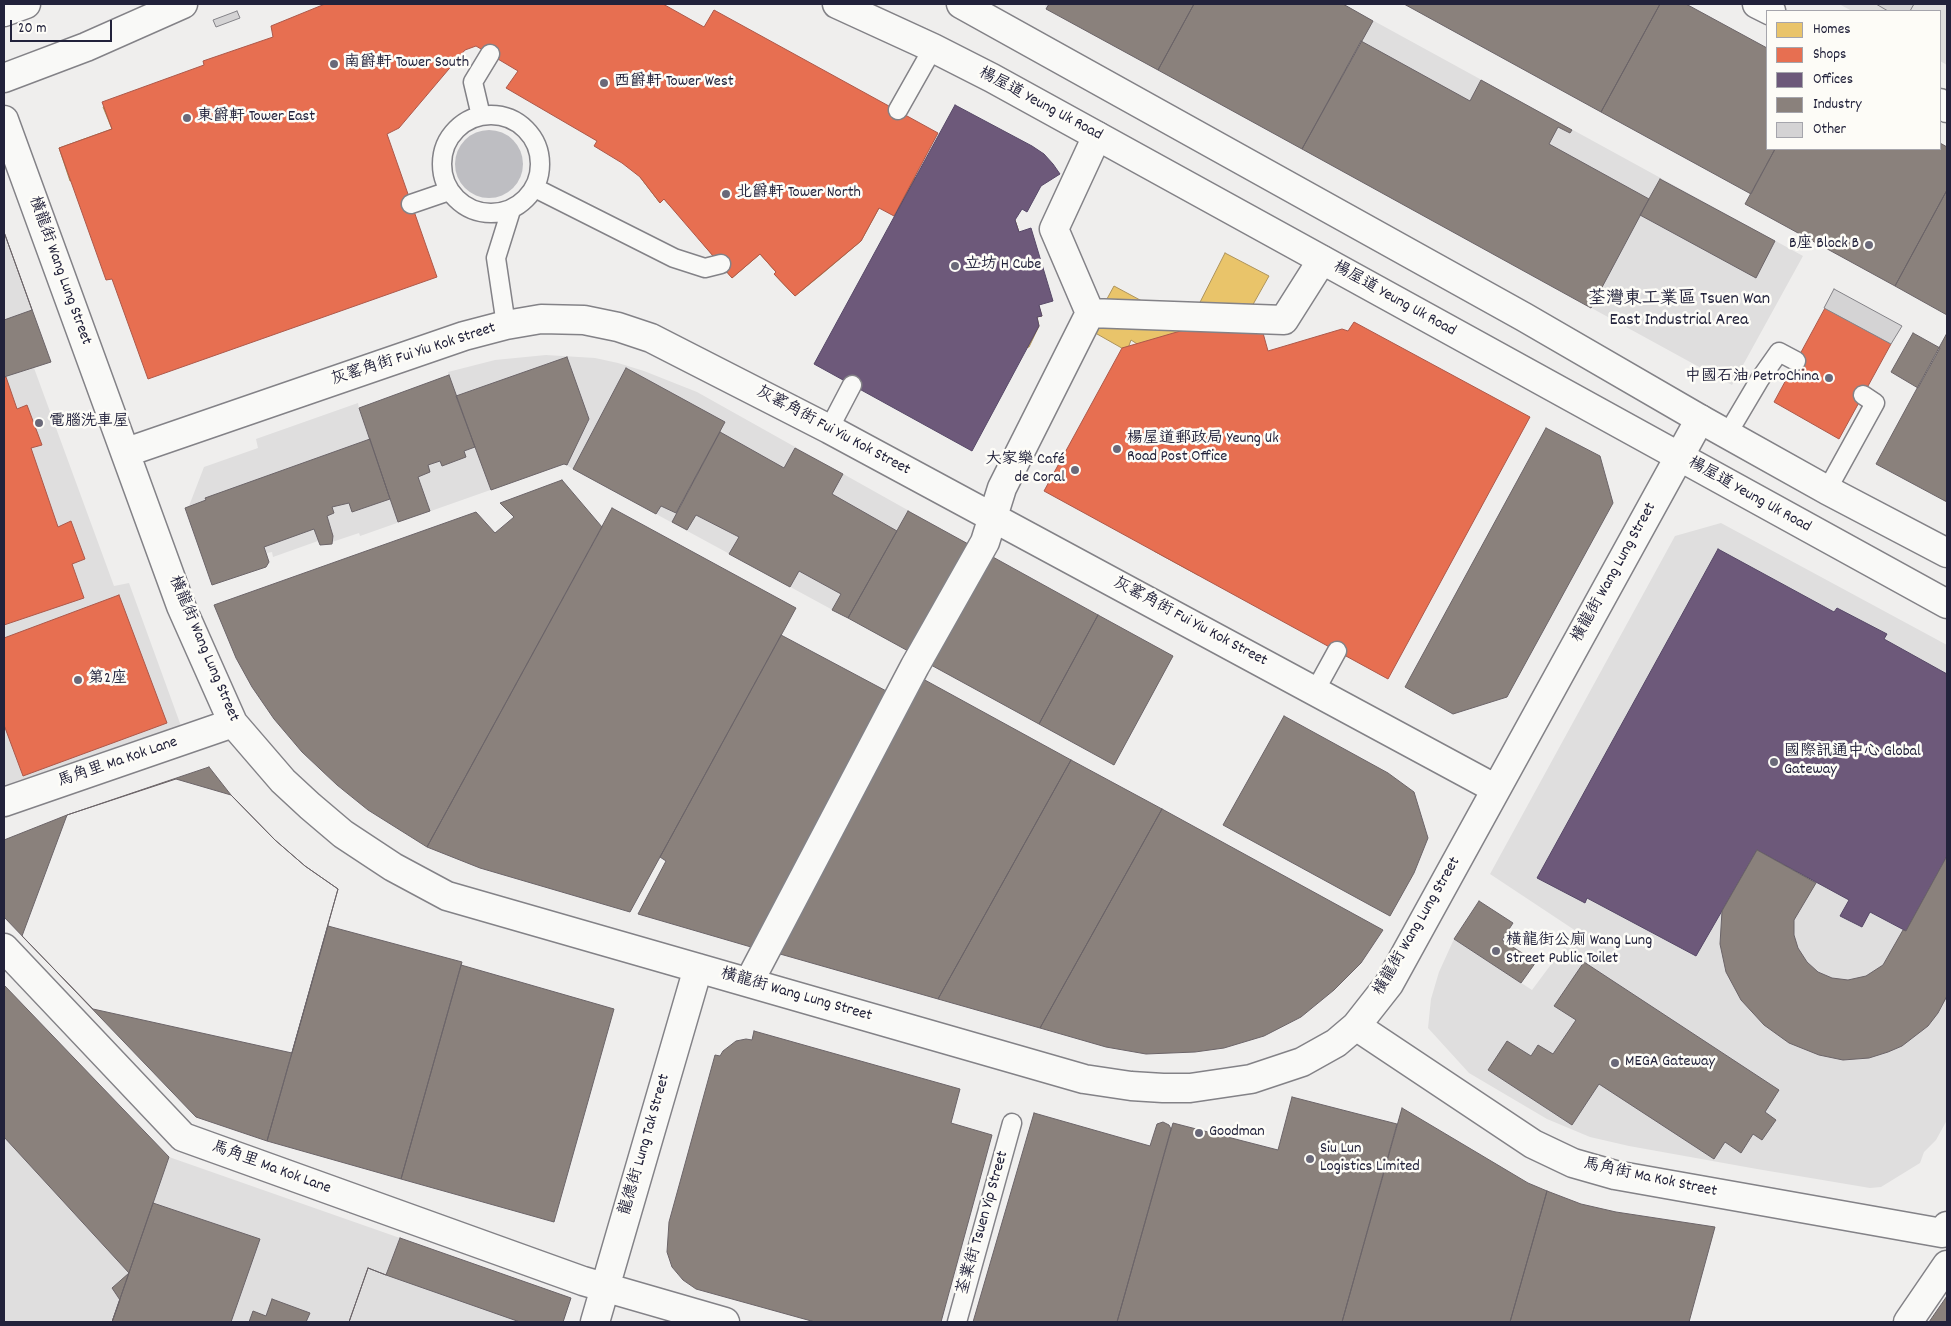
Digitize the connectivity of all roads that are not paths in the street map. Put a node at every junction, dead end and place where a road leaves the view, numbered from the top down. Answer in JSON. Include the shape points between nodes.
{"nodes":[{"id":1,"x":26,"y":4,"type":"edge"},
{"id":2,"x":183,"y":4,"type":"edge"},
{"id":3,"x":837,"y":4,"type":"edge"},
{"id":4,"x":962,"y":4,"type":"edge"},
{"id":5,"x":1757,"y":4,"type":"edge"},
{"id":6,"x":1769,"y":10,"type":"edge"},
{"id":7,"x":4,"y":12,"type":"edge"},
{"id":8,"x":933,"y":48,"type":"junction"},
{"id":9,"x":490,"y":54,"type":"dead end"},
{"id":10,"x":4,"y":78,"type":"edge"},
{"id":11,"x":898,"y":110,"type":"dead end"},
{"id":12,"x":481,"y":116,"type":"junction"},
{"id":13,"x":4,"y":120,"type":"edge"},
{"id":14,"x":1097,"y":136,"type":"junction"},
{"id":15,"x":535,"y":188,"type":"junction"},
{"id":16,"x":449,"y":191,"type":"junction"},
{"id":17,"x":412,"y":204,"type":"dead end"},
{"id":18,"x":511,"y":210,"type":"junction"},
{"id":19,"x":1322,"y":260,"type":"junction"},
{"id":20,"x":721,"y":264,"type":"dead end"},
{"id":21,"x":1090,"y":313,"type":"junction"},
{"id":22,"x":506,"y":325,"type":"junction"},
{"id":23,"x":1796,"y":362,"type":"dead end"},
{"id":24,"x":852,"y":385,"type":"dead end"},
{"id":25,"x":1863,"y":395,"type":"dead end"},
{"id":26,"x":1700,"y":419,"type":"junction"},
{"id":27,"x":829,"y":429,"type":"junction"},
{"id":28,"x":1728,"y":434,"type":"junction"},
{"id":29,"x":127,"y":452,"type":"junction"},
{"id":30,"x":1678,"y":457,"type":"junction"},
{"id":31,"x":1827,"y":490,"type":"junction"},
{"id":32,"x":993,"y":517,"type":"junction"},
{"id":33,"x":1947,"y":553,"type":"edge"},
{"id":34,"x":1947,"y":604,"type":"edge"},
{"id":35,"x":1337,"y":651,"type":"dead end"},
{"id":36,"x":1315,"y":691,"type":"junction"},
{"id":37,"x":233,"y":723,"type":"junction"},
{"id":38,"x":1496,"y":788,"type":"junction"},
{"id":39,"x":4,"y":802,"type":"edge"},
{"id":40,"x":4,"y":948,"type":"edge"},
{"id":41,"x":698,"y":968,"type":"junction"},
{"id":42,"x":748,"y":982,"type":"junction"},
{"id":43,"x":1356,"y":1026,"type":"junction"},
{"id":44,"x":1012,"y":1123,"type":"dead end"},
{"id":45,"x":1946,"y":1232,"type":"edge"},
{"id":46,"x":1947,"y":1266,"type":"edge"},
{"id":47,"x":604,"y":1288,"type":"junction"},
{"id":48,"x":595,"y":1322,"type":"edge"},
{"id":49,"x":726,"y":1322,"type":"edge"},
{"id":50,"x":956,"y":1322,"type":"edge"},
{"id":51,"x":1908,"y":1322,"type":"edge"}],
"edges":[{"from":1,"to":7,"type":"street"},
{"from":2,"to":10,"type":"street","via":[[86,47]]},
{"from":3,"to":8,"type":"street","name":"楊屋道 Yeung Uk Road"},
{"from":4,"to":26,"type":"street","via":[[1522,316]]},
{"from":5,"to":6,"type":"street"},
{"from":8,"to":11,"type":"lane"},
{"from":8,"to":14,"type":"street","name":"楊屋道 Yeung Uk Road"},
{"from":9,"to":12,"type":"lane","via":[[473,82]]},
{"from":12,"to":15,"type":"lane","via":[[497,115],[512,119],[535,141],[541,172]]},
{"from":12,"to":16,"type":"lane","via":[[454,131],[445,145],[441,160]]},
{"from":13,"to":29,"type":"street","name":"橫龍街 Wang Lung Street"},
{"from":14,"to":19,"type":"street","name":"楊屋道 Yeung Uk Road"},
{"from":14,"to":21,"type":"street","via":[[1054,229]]},
{"from":15,"to":18,"type":"lane","via":[[525,201]]},
{"from":15,"to":20,"type":"lane","via":[[674,258],[705,268]]},
{"from":16,"to":17,"type":"lane"},
{"from":16,"to":18,"type":"lane","via":[[458,202],[483,214]]},
{"from":18,"to":22,"type":"lane","via":[[496,258]]},
{"from":19,"to":21,"type":"street","via":[[1284,320]]},
{"from":19,"to":30,"type":"street","name":"楊屋道 Yeung Uk Road"},
{"from":21,"to":32,"type":"street","via":[[1002,488]]},
{"from":22,"to":27,"type":"street","name":"灰窰角街 Fui Yiu Kok Street","via":[[541,319],[584,320],[618,327],[652,338]]},
{"from":22,"to":29,"type":"street","name":"灰窰角街 Fui Yiu Kok Street","via":[[464,336]]},
{"from":23,"to":28,"type":"lane","via":[[1779,352]]},
{"from":24,"to":27,"type":"lane"},
{"from":25,"to":31,"type":"lane","via":[[1875,403]]},
{"from":26,"to":28,"type":"street"},
{"from":26,"to":30,"type":"street","name":"橫龍街 Wang Lung Street"},
{"from":27,"to":32,"type":"street","name":"灰窰角街 Fui Yiu Kok Street"},
{"from":28,"to":31,"type":"street"},
{"from":29,"to":37,"type":"street","name":"橫龍街 Wang Lung Street","via":[[182,606]]},
{"from":30,"to":34,"type":"street","name":"楊屋道 Yeung Uk Road"},
{"from":30,"to":38,"type":"street","name":"橫龍街 Wang Lung Street"},
{"from":31,"to":33,"type":"street"},
{"from":32,"to":36,"type":"street","name":"灰窰角街 Fui Yiu Kok Street"},
{"from":32,"to":42,"type":"street","via":[[985,542],[915,666]]},
{"from":35,"to":36,"type":"lane"},
{"from":36,"to":38,"type":"street","name":"灰窰角街 Fui Yiu Kok Street"},
{"from":37,"to":39,"type":"street","name":"馬角里 Ma Kok Lane"},
{"from":37,"to":41,"type":"street","name":"橫龍街 Wang Lung Street","via":[[283,781],[343,834],[393,867],[447,896]]},
{"from":38,"to":43,"type":"street","name":"橫龍街 Wang Lung Street","via":[[1389,984]]},
{"from":40,"to":47,"type":"street","name":"馬角里 Ma Kok Lane","via":[[182,1137]]},
{"from":41,"to":42,"type":"street","name":"橫龍街 Wang Lung Street"},
{"from":41,"to":47,"type":"street","name":"龍德街 Lung Tak Street"},
{"from":42,"to":43,"type":"street","name":"橫龍街 Wang Lung Street","via":[[1075,1076],[1132,1086],[1190,1088],[1251,1080],[1302,1062],[1336,1043]]},
{"from":43,"to":45,"type":"street","name":"馬角街 Ma Kok Street","via":[[1533,1144],[1573,1163],[1615,1175]]},
{"from":44,"to":50,"type":"lane","name":"荃業街 Tsuen Yip Street"},
{"from":46,"to":51,"type":"street"},
{"from":47,"to":48,"type":"street","name":"龍德街 Lung Tak Street"},
{"from":47,"to":49,"type":"street"}]}
